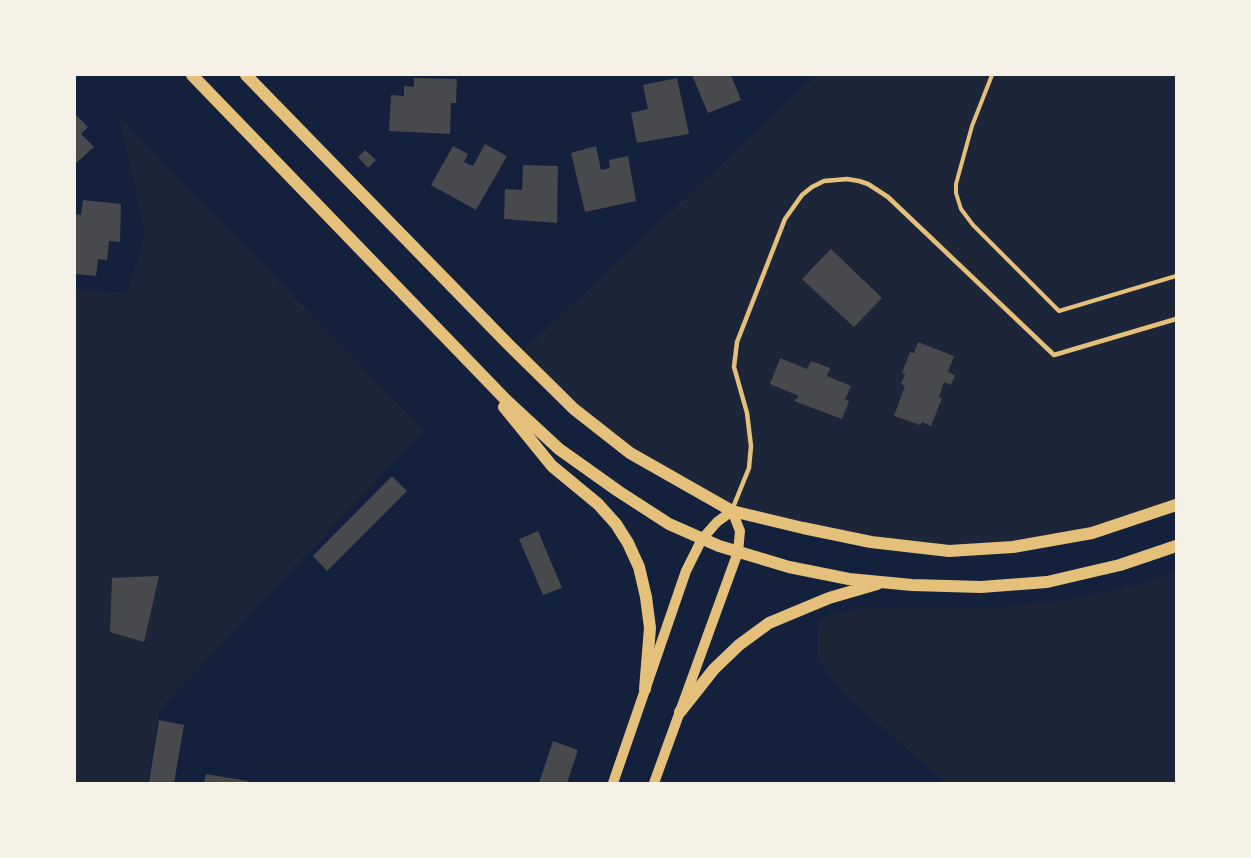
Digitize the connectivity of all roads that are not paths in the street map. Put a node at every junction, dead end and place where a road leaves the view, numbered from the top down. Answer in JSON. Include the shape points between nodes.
{"nodes":[{"id":1,"x":192,"y":75,"type":"edge"},
{"id":2,"x":246,"y":75,"type":"edge"},
{"id":3,"x":1176,"y":319,"type":"edge"},
{"id":4,"x":462,"y":354,"type":"junction"},
{"id":5,"x":1176,"y":505,"type":"edge"},
{"id":6,"x":732,"y":511,"type":"junction"},
{"id":7,"x":702,"y":539,"type":"junction"},
{"id":8,"x":1176,"y":546,"type":"edge"},
{"id":9,"x":738,"y":552,"type":"junction"},
{"id":10,"x":882,"y":582,"type":"junction"},
{"id":11,"x":645,"y":689,"type":"junction"},
{"id":12,"x":680,"y":712,"type":"junction"},
{"id":13,"x":613,"y":783,"type":"edge"},
{"id":14,"x":654,"y":783,"type":"edge"}],
"edges":[{"from":1,"to":4,"type":"main road"},
{"from":2,"to":6,"type":"main road","via":[[574,409],[630,453]]},
{"from":3,"to":6,"type":"lane","via":[[1054,355],[888,196],[868,184],[847,179],[812,187],[785,219],[737,342],[734,368],[747,413],[751,446],[749,468]]},
{"from":4,"to":7,"type":"main road","via":[[559,449],[669,524]]},
{"from":4,"to":11,"type":"main road","via":[[552,466],[598,504],[628,543],[639,567],[650,628]]},
{"from":5,"to":6,"type":"main road","via":[[1092,533],[1012,548],[949,551],[871,542]]},
{"from":6,"to":7,"type":"street"},
{"from":6,"to":9,"type":"street","via":[[740,531]]},
{"from":7,"to":9,"type":"main road"},
{"from":7,"to":11,"type":"street","via":[[686,571]]},
{"from":8,"to":10,"type":"main road","via":[[1120,565],[1047,582],[981,587]]},
{"from":9,"to":10,"type":"main road","via":[[789,567]]},
{"from":9,"to":12,"type":"street"},
{"from":10,"to":12,"type":"main road","via":[[829,598],[770,623],[714,669]]},
{"from":11,"to":13,"type":"street"},
{"from":12,"to":14,"type":"street"}]}
